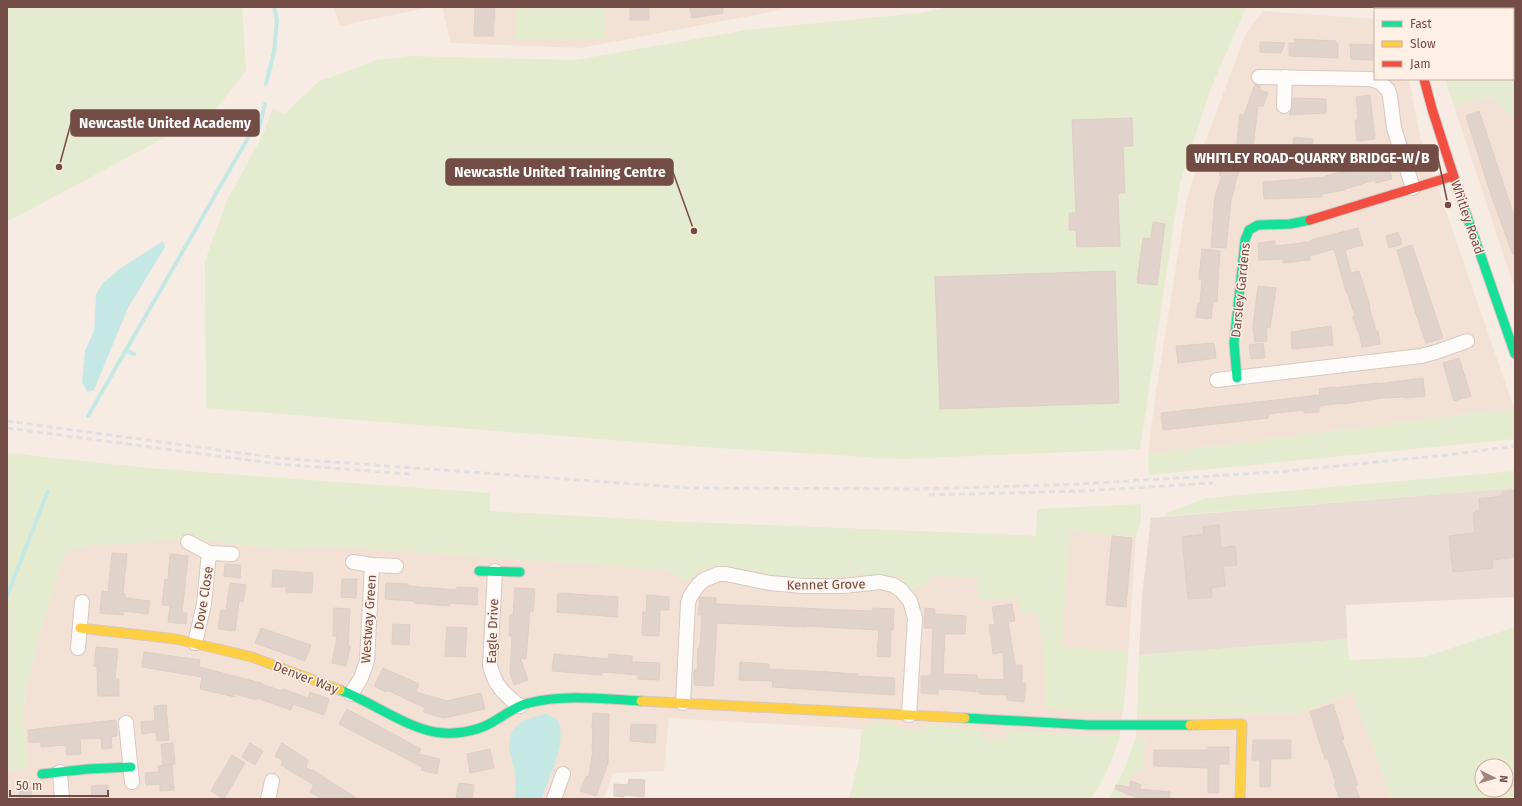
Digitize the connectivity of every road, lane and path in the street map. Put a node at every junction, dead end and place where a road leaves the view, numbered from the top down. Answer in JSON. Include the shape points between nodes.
{"nodes":[{"id":1,"x":1259,"y":77,"type":"dead end"},
{"id":2,"x":1285,"y":77,"type":"junction"},
{"id":3,"x":1424,"y":80,"type":"edge"},
{"id":4,"x":1284,"y":106,"type":"dead end"},
{"id":5,"x":1453,"y":176,"type":"junction"},
{"id":6,"x":1413,"y":188,"type":"junction"},
{"id":7,"x":1467,"y":341,"type":"dead end"},
{"id":8,"x":1514,"y":349,"type":"edge"},
{"id":9,"x":1237,"y":378,"type":"junction"},
{"id":10,"x":1217,"y":380,"type":"dead end"},
{"id":11,"x":188,"y":542,"type":"dead end"},
{"id":12,"x":209,"y":553,"type":"junction"},
{"id":13,"x":232,"y":554,"type":"dead end"},
{"id":14,"x":353,"y":562,"type":"dead end"},
{"id":15,"x":372,"y":565,"type":"junction"},
{"id":16,"x":396,"y":566,"type":"dead end"},
{"id":17,"x":479,"y":571,"type":"dead end"},
{"id":18,"x":495,"y":572,"type":"junction"},
{"id":19,"x":520,"y":572,"type":"dead end"},
{"id":20,"x":82,"y":602,"type":"dead end"},
{"id":21,"x":80,"y":628,"type":"junction"},
{"id":22,"x":194,"y":643,"type":"junction"},
{"id":23,"x":78,"y":648,"type":"dead end"},
{"id":24,"x":351,"y":694,"type":"junction"},
{"id":25,"x":683,"y":703,"type":"junction"},
{"id":26,"x":520,"y":706,"type":"junction"},
{"id":27,"x":909,"y":715,"type":"junction"},
{"id":28,"x":126,"y":723,"type":"dead end"},
{"id":29,"x":131,"y":767,"type":"junction"},
{"id":30,"x":60,"y":772,"type":"junction"},
{"id":31,"x":42,"y":774,"type":"dead end"},
{"id":32,"x":563,"y":774,"type":"dead end"},
{"id":33,"x":272,"y":781,"type":"dead end"},
{"id":34,"x":132,"y":782,"type":"dead end"},
{"id":35,"x":62,"y":799,"type":"edge"},
{"id":36,"x":268,"y":799,"type":"edge"},
{"id":37,"x":554,"y":799,"type":"edge"},
{"id":38,"x":1240,"y":799,"type":"edge"}],
"edges":[{"from":1,"to":2,"type":"street"},
{"from":2,"to":4,"type":"street"},
{"from":2,"to":6,"type":"street","via":[[1370,79],[1384,85],[1390,96],[1394,128]]},
{"from":3,"to":5,"type":"street","name":"Whitley Road"},
{"from":5,"to":6,"type":"street","name":"Darsley Gardens"},
{"from":5,"to":8,"type":"street","name":"Whitley Road"},
{"from":6,"to":9,"type":"street","name":"Darsley Gardens","via":[[1307,221],[1258,224],[1249,230],[1245,240],[1235,332]]},
{"from":7,"to":9,"type":"street","via":[[1421,356]]},
{"from":9,"to":10,"type":"street"},
{"from":11,"to":12,"type":"street","name":"Dove Close"},
{"from":12,"to":13,"type":"street","name":"Dove Close"},
{"from":12,"to":22,"type":"street","name":"Dove Close","via":[[204,604]]},
{"from":14,"to":15,"type":"street"},
{"from":15,"to":16,"type":"street"},
{"from":15,"to":24,"type":"street","name":"Westway Green","via":[[367,661],[361,678]]},
{"from":17,"to":18,"type":"street"},
{"from":18,"to":19,"type":"street"},
{"from":18,"to":26,"type":"street","name":"Eagle Drive","via":[[490,665],[500,688],[508,698]]},
{"from":20,"to":21,"type":"street"},
{"from":21,"to":22,"type":"street","name":"Denver Way"},
{"from":21,"to":23,"type":"street"},
{"from":22,"to":24,"type":"street","name":"Denver Way","via":[[252,657]]},
{"from":24,"to":26,"type":"street","name":"Denver Way","via":[[411,724],[446,733],[470,731],[490,724]]},
{"from":25,"to":26,"type":"street","name":"Denver Way","via":[[573,698],[542,700]]},
{"from":25,"to":27,"type":"street","name":"Denver Way"},
{"from":25,"to":27,"type":"street","name":"Kennet Grove","via":[[688,603],[694,590],[704,580],[726,574],[770,583],[803,586],[843,586],[880,582],[901,590],[910,601],[915,618]]},
{"from":27,"to":38,"type":"street","name":"Denver Way","via":[[1116,726],[1242,724]]},
{"from":28,"to":29,"type":"street"},
{"from":29,"to":30,"type":"street"},
{"from":29,"to":34,"type":"street"},
{"from":30,"to":31,"type":"street"},
{"from":30,"to":35,"type":"street"},
{"from":32,"to":37,"type":"street"},
{"from":33,"to":36,"type":"street"}]}
